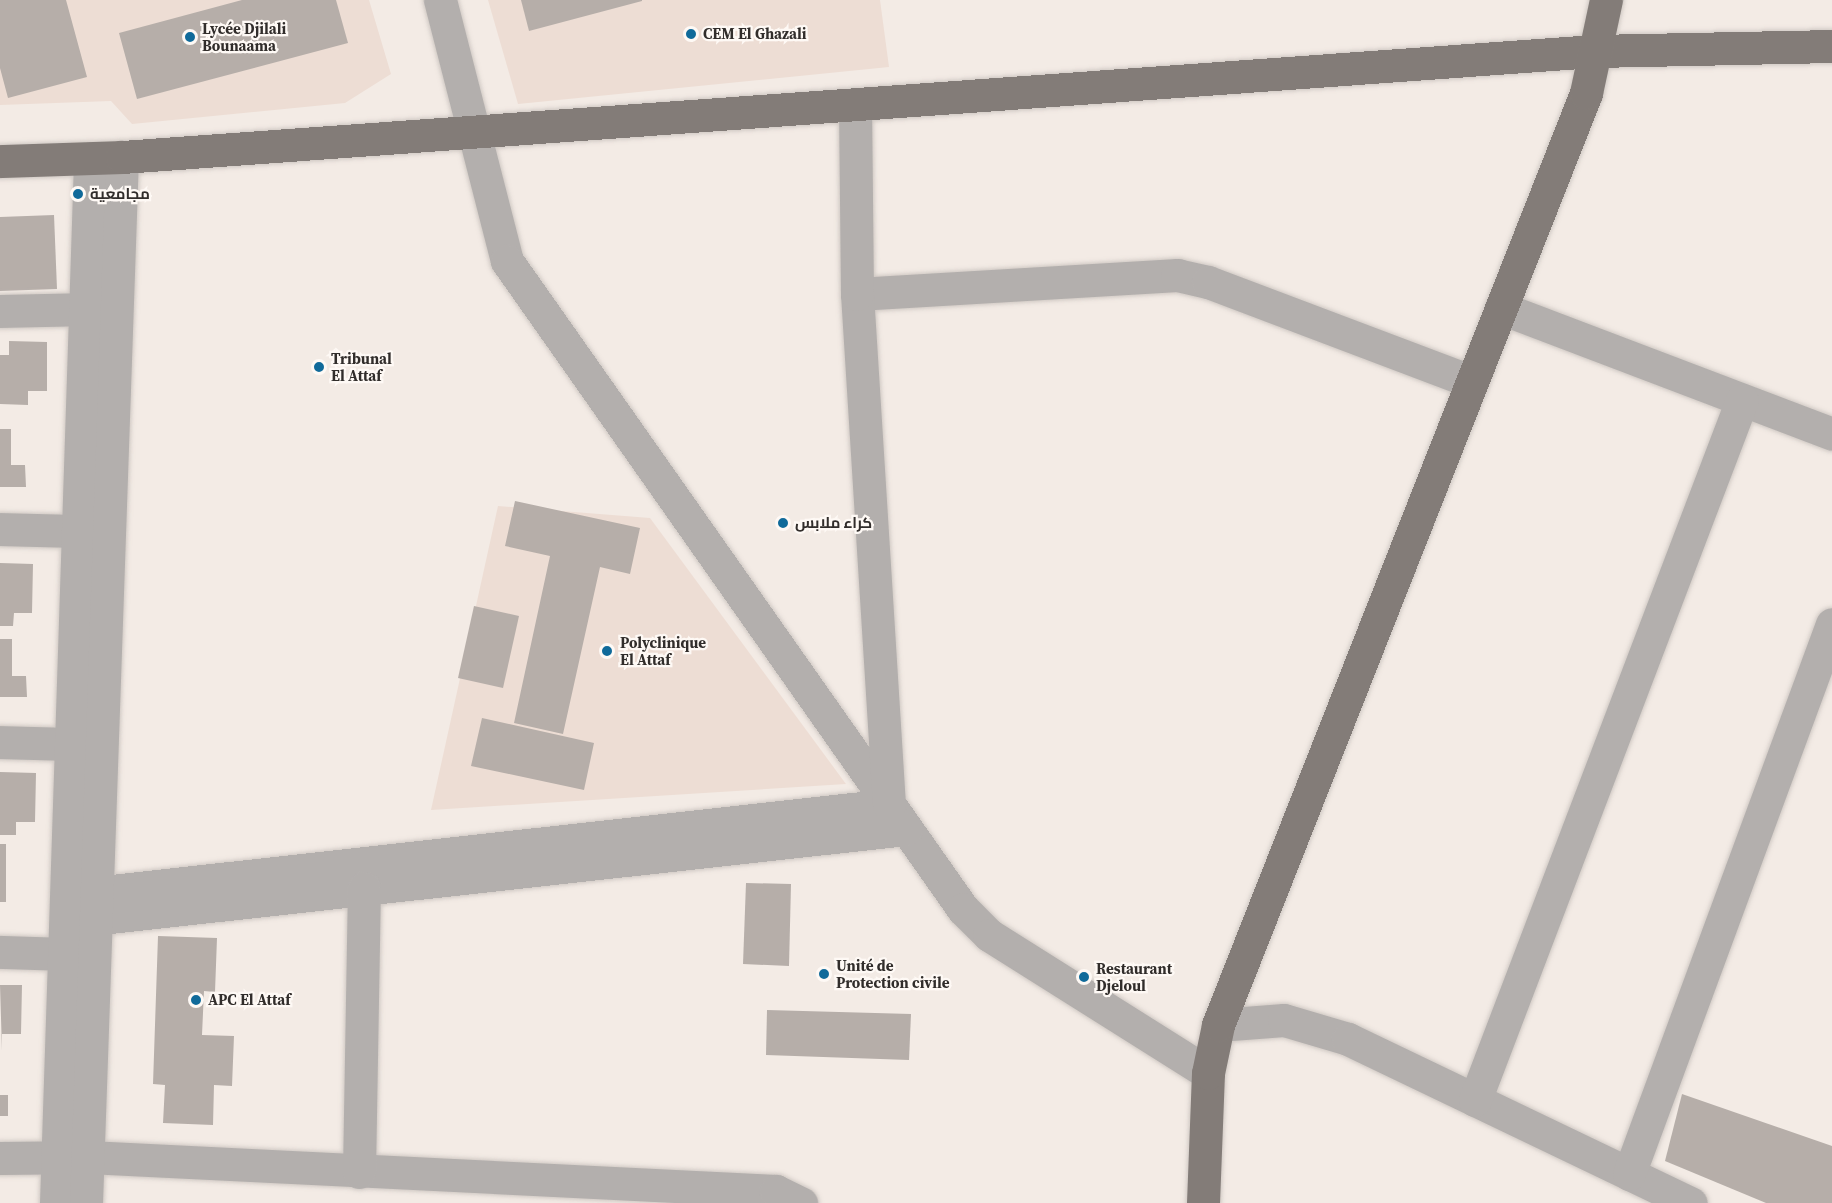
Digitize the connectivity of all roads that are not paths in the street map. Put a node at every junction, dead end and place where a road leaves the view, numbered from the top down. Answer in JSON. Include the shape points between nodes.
{"nodes":[{"id":1,"x":440,"y":0,"type":"edge"},
{"id":2,"x":1606,"y":0,"type":"edge"},
{"id":3,"x":1832,"y":46,"type":"edge"},
{"id":4,"x":1595,"y":51,"type":"junction"},
{"id":5,"x":855,"y":104,"type":"junction"},
{"id":6,"x":476,"y":132,"type":"junction"},
{"id":7,"x":122,"y":157,"type":"junction"},
{"id":8,"x":90,"y":159,"type":"junction"},
{"id":9,"x":0,"y":161,"type":"edge"},
{"id":10,"x":857,"y":294,"type":"junction"},
{"id":11,"x":85,"y":309,"type":"junction"},
{"id":12,"x":1501,"y":309,"type":"junction"},
{"id":13,"x":0,"y":311,"type":"edge"},
{"id":14,"x":1472,"y":382,"type":"junction"},
{"id":15,"x":1742,"y":400,"type":"junction"},
{"id":16,"x":1832,"y":434,"type":"edge"},
{"id":17,"x":0,"y":528,"type":"edge"},
{"id":18,"x":79,"y":531,"type":"junction"},
{"id":19,"x":1832,"y":624,"type":"edge"},
{"id":20,"x":0,"y":742,"type":"edge"},
{"id":21,"x":72,"y":744,"type":"junction"},
{"id":22,"x":898,"y":817,"type":"junction"},
{"id":23,"x":364,"y":888,"type":"junction"},
{"id":24,"x":78,"y":917,"type":"junction"},
{"id":25,"x":0,"y":952,"type":"edge"},
{"id":26,"x":1218,"y":1025,"type":"junction"},
{"id":27,"x":1208,"y":1073,"type":"junction"},
{"id":28,"x":1475,"y":1100,"type":"junction"},
{"id":29,"x":0,"y":1158,"type":"edge"},
{"id":30,"x":73,"y":1159,"type":"junction"},
{"id":31,"x":359,"y":1172,"type":"junction"},
{"id":32,"x":1629,"y":1174,"type":"junction"},
{"id":33,"x":601,"y":1193,"type":"edge"},
{"id":34,"x":56,"y":1203,"type":"edge"},
{"id":35,"x":86,"y":1203,"type":"edge"},
{"id":36,"x":801,"y":1203,"type":"edge"},
{"id":37,"x":1203,"y":1203,"type":"edge"},
{"id":38,"x":1690,"y":1203,"type":"edge"}],
"edges":[{"from":1,"to":6,"type":"street"},
{"from":2,"to":4,"type":"main road"},
{"from":3,"to":4,"type":"main road"},
{"from":4,"to":5,"type":"main road"},
{"from":4,"to":12,"type":"main road","via":[[1586,93]]},
{"from":5,"to":6,"type":"main road"},
{"from":5,"to":10,"type":"street"},
{"from":6,"to":7,"type":"main road"},
{"from":6,"to":22,"type":"street","via":[[507,261]]},
{"from":7,"to":8,"type":"main road"},
{"from":7,"to":24,"type":"street"},
{"from":8,"to":9,"type":"main road"},
{"from":8,"to":11,"type":"street"},
{"from":10,"to":14,"type":"street","via":[[1177,275],[1208,282]]},
{"from":10,"to":22,"type":"street"},
{"from":11,"to":13,"type":"street"},
{"from":11,"to":18,"type":"street"},
{"from":12,"to":14,"type":"main road"},
{"from":12,"to":15,"type":"street"},
{"from":14,"to":26,"type":"main road"},
{"from":15,"to":16,"type":"street"},
{"from":15,"to":28,"type":"street"},
{"from":17,"to":18,"type":"street"},
{"from":18,"to":21,"type":"street"},
{"from":19,"to":32,"type":"street"},
{"from":20,"to":21,"type":"street"},
{"from":21,"to":24,"type":"street"},
{"from":22,"to":23,"type":"street"},
{"from":22,"to":24,"type":"street"},
{"from":22,"to":27,"type":"street","via":[[963,909],[989,935]]},
{"from":23,"to":24,"type":"street"},
{"from":23,"to":31,"type":"street"},
{"from":24,"to":25,"type":"street"},
{"from":24,"to":30,"type":"street"},
{"from":24,"to":30,"type":"street"},
{"from":26,"to":27,"type":"main road"},
{"from":26,"to":28,"type":"street","via":[[1284,1020],[1348,1039]]},
{"from":27,"to":37,"type":"main road"},
{"from":28,"to":32,"type":"street"},
{"from":29,"to":30,"type":"street"},
{"from":30,"to":31,"type":"street"},
{"from":30,"to":34,"type":"street"},
{"from":30,"to":35,"type":"street"},
{"from":31,"to":33,"type":"street"},
{"from":32,"to":38,"type":"street"},
{"from":33,"to":36,"type":"street","via":[[776,1191]]}]}
